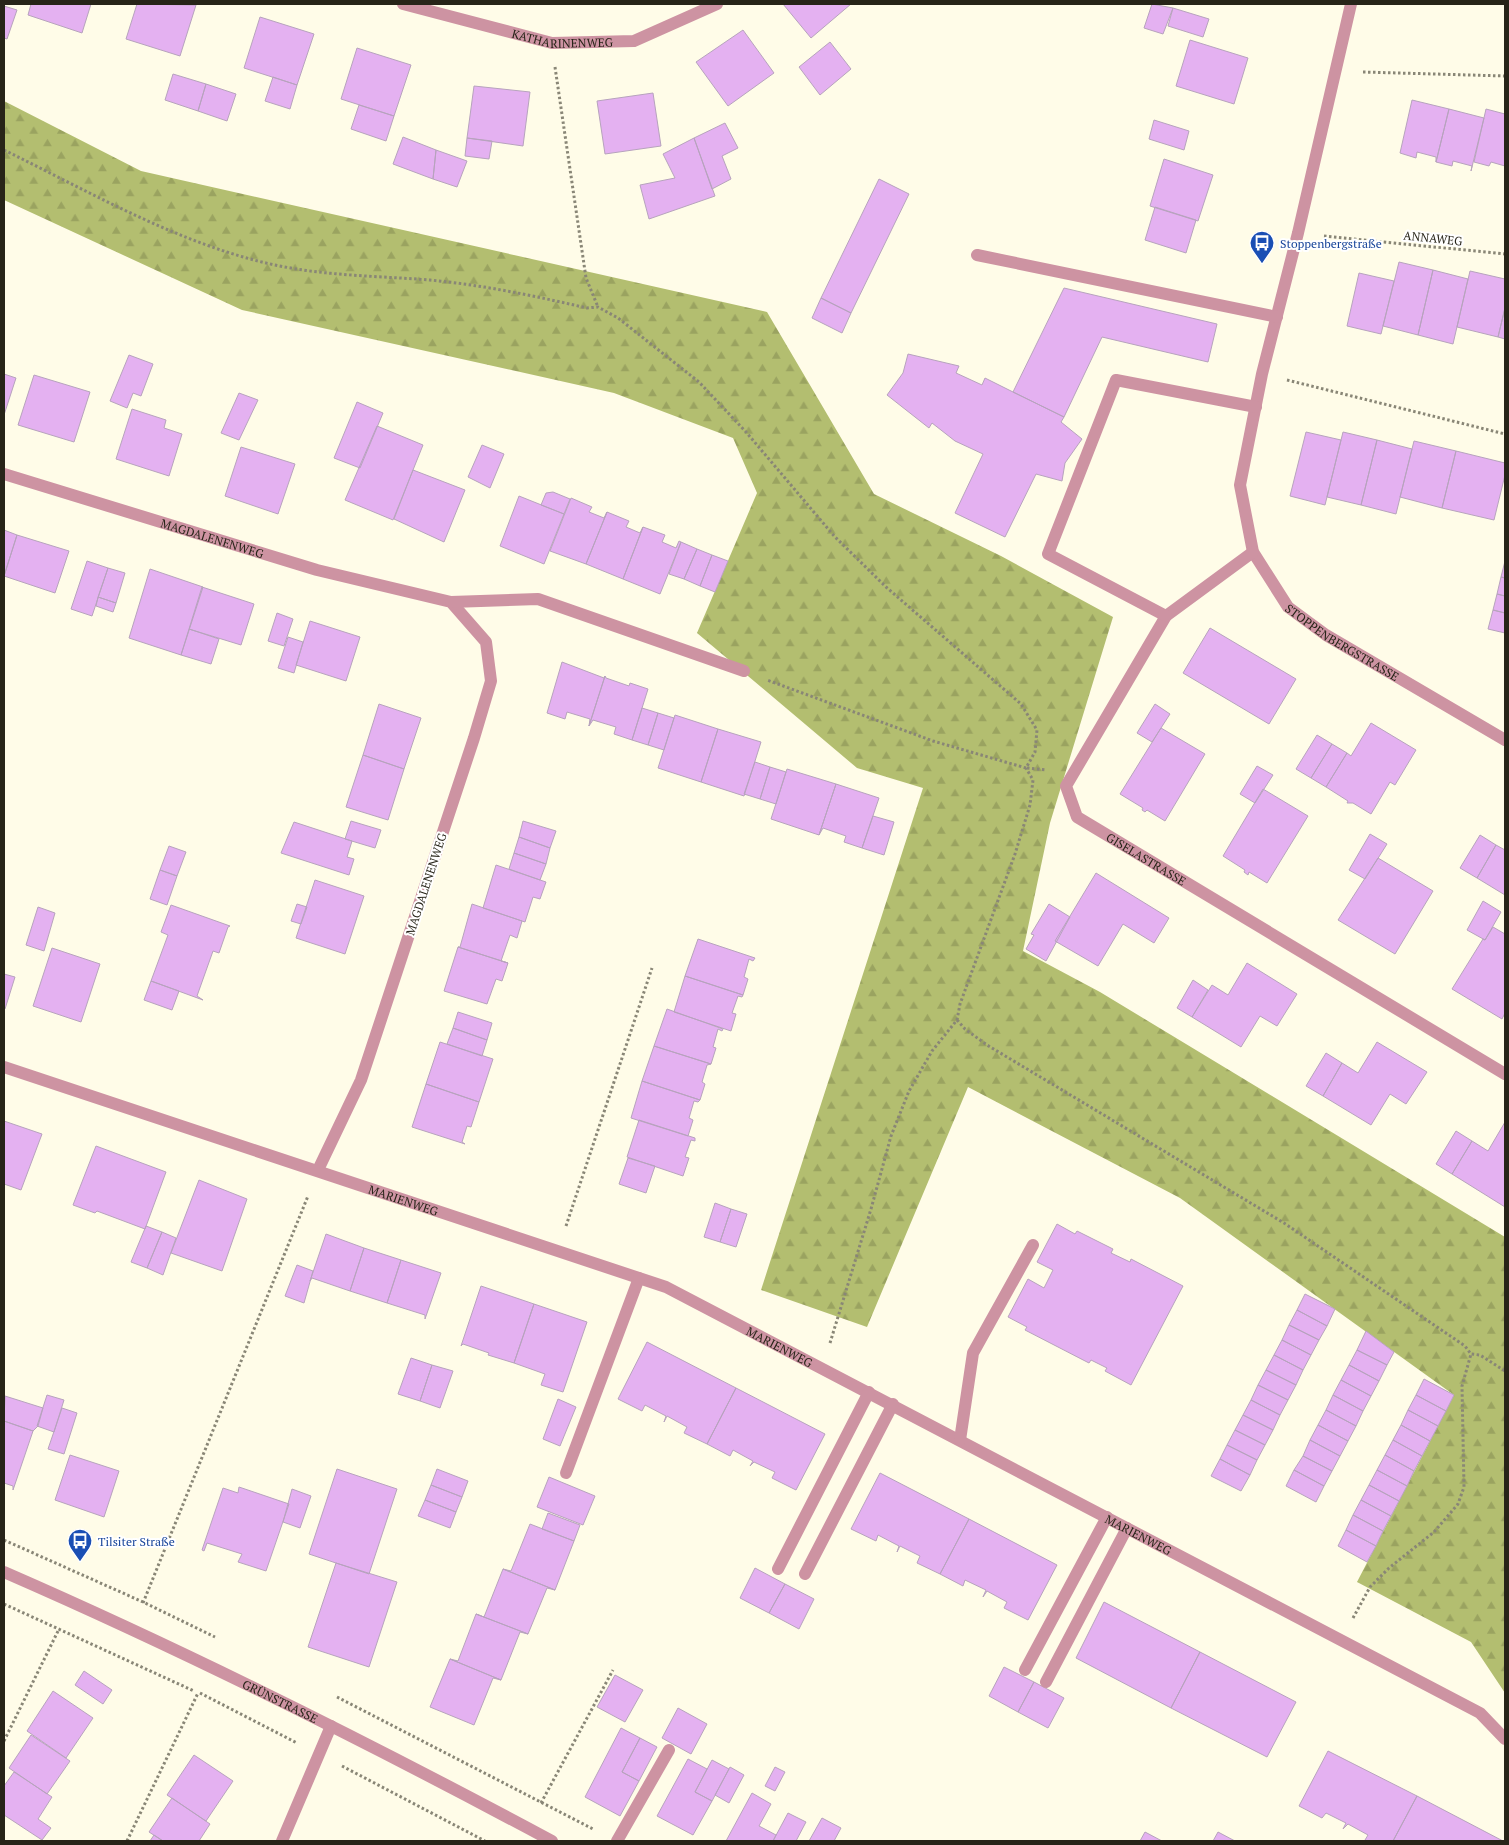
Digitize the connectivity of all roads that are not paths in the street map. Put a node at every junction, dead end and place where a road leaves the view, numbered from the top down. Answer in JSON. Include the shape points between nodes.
{"nodes":[{"id":1,"x":403,"y":4,"type":"edge"},
{"id":2,"x":717,"y":4,"type":"edge"},
{"id":3,"x":1351,"y":4,"type":"edge"},
{"id":4,"x":977,"y":255,"type":"dead end"},
{"id":5,"x":1276,"y":317,"type":"junction"},
{"id":6,"x":1256,"y":407,"type":"junction"},
{"id":7,"x":4,"y":474,"type":"edge"},
{"id":8,"x":1253,"y":552,"type":"junction"},
{"id":9,"x":450,"y":602,"type":"junction"},
{"id":10,"x":1166,"y":616,"type":"junction"},
{"id":11,"x":744,"y":671,"type":"road end"},
{"id":12,"x":1505,"y":740,"type":"edge"},
{"id":13,"x":4,"y":1067,"type":"edge"},
{"id":14,"x":1505,"y":1074,"type":"edge"},
{"id":15,"x":318,"y":1170,"type":"junction"},
{"id":16,"x":1033,"y":1245,"type":"dead end"},
{"id":17,"x":639,"y":1278,"type":"junction"},
{"id":18,"x":869,"y":1392,"type":"junction"},
{"id":19,"x":894,"y":1404,"type":"junction"},
{"id":20,"x":960,"y":1440,"type":"junction"},
{"id":21,"x":566,"y":1473,"type":"dead end"},
{"id":22,"x":1107,"y":1517,"type":"junction"},
{"id":23,"x":1127,"y":1528,"type":"junction"},
{"id":24,"x":778,"y":1569,"type":"dead end"},
{"id":25,"x":4,"y":1572,"type":"edge"},
{"id":26,"x":805,"y":1574,"type":"dead end"},
{"id":27,"x":1024,"y":1670,"type":"dead end"},
{"id":28,"x":1046,"y":1682,"type":"dead end"},
{"id":29,"x":330,"y":1726,"type":"junction"},
{"id":30,"x":1505,"y":1739,"type":"edge"},
{"id":31,"x":669,"y":1750,"type":"dead end"},
{"id":32,"x":282,"y":1841,"type":"edge"},
{"id":33,"x":552,"y":1841,"type":"edge"},
{"id":34,"x":617,"y":1841,"type":"edge"}],
"edges":[{"from":1,"to":2,"type":"street","name":"KATHARINENWEG","via":[[552,43],[634,41]]},
{"from":3,"to":5,"type":"street","name":"STOPPENBERGSTRASSE"},
{"from":4,"to":5,"type":"street"},
{"from":5,"to":6,"type":"street","name":"STOPPENBERGSTRASSE"},
{"from":6,"to":8,"type":"street","name":"STOPPENBERGSTRASSE","via":[[1240,485]]},
{"from":6,"to":10,"type":"street","via":[[1116,380],[1048,554]]},
{"from":7,"to":9,"type":"street","name":"MAGDALENENWEG","via":[[316,570]]},
{"from":8,"to":10,"type":"street","name":"GISELASTRASSE"},
{"from":8,"to":12,"type":"street","name":"STOPPENBERGSTRASSE","via":[[1288,607],[1326,634]]},
{"from":9,"to":11,"type":"street","name":"MAGDALENENWEG","via":[[538,599]]},
{"from":9,"to":15,"type":"street","name":"MAGDALENENWEG","via":[[486,642],[491,681],[360,1080]]},
{"from":10,"to":14,"type":"street","name":"GISELASTRASSE","via":[[1066,786],[1078,817]]},
{"from":13,"to":15,"type":"street","name":"MARIENWEG"},
{"from":15,"to":17,"type":"street","name":"MARIENWEG"},
{"from":16,"to":20,"type":"street","via":[[973,1354]]},
{"from":17,"to":18,"type":"street","name":"MARIENWEG","via":[[666,1287]]},
{"from":17,"to":21,"type":"street"},
{"from":18,"to":19,"type":"street","name":"MARIENWEG"},
{"from":18,"to":24,"type":"street"},
{"from":19,"to":20,"type":"street","name":"MARIENWEG"},
{"from":19,"to":26,"type":"street"},
{"from":20,"to":22,"type":"street","name":"MARIENWEG"},
{"from":22,"to":23,"type":"street","name":"MARIENWEG"},
{"from":22,"to":27,"type":"street"},
{"from":23,"to":28,"type":"street"},
{"from":23,"to":30,"type":"street","name":"MARIENWEG","via":[[1480,1712]]},
{"from":25,"to":29,"type":"street","name":"GRÜNSTRASSE","via":[[136,1630]]},
{"from":29,"to":32,"type":"street"},
{"from":29,"to":33,"type":"street","name":"GRÜNSTRASSE"},
{"from":31,"to":34,"type":"street"}]}
